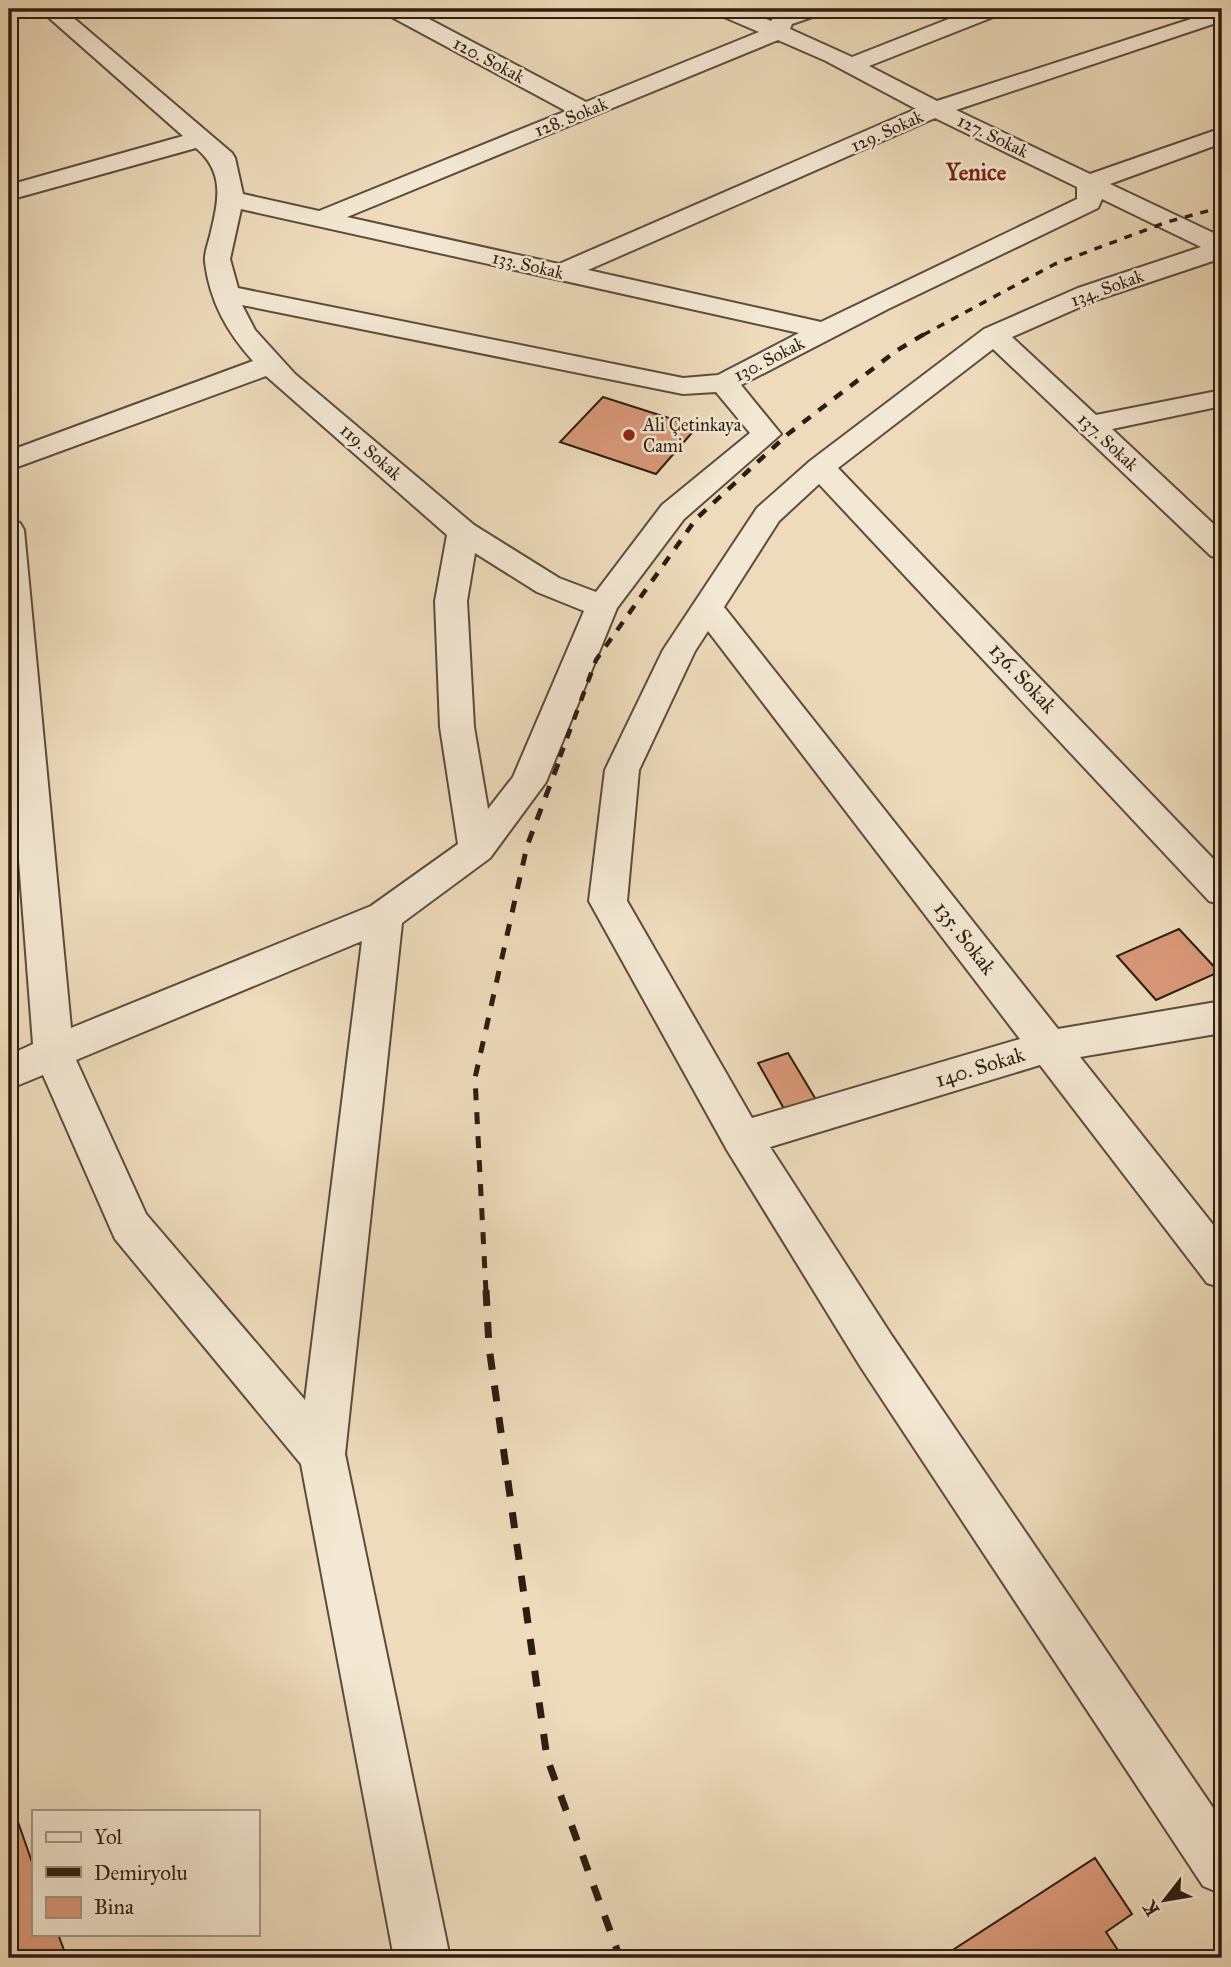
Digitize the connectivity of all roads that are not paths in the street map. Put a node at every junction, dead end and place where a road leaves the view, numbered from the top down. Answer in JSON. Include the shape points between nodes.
{"nodes":[{"id":1,"x":50,"y":9,"type":"edge"},
{"id":2,"x":394,"y":9,"type":"edge"},
{"id":3,"x":725,"y":9,"type":"edge"},
{"id":4,"x":813,"y":9,"type":"edge"},
{"id":5,"x":992,"y":9,"type":"edge"},
{"id":6,"x":1222,"y":14,"type":"edge"},
{"id":7,"x":778,"y":32,"type":"junction"},
{"id":8,"x":850,"y":65,"type":"junction"},
{"id":9,"x":936,"y":109,"type":"junction"},
{"id":10,"x":584,"y":111,"type":"junction"},
{"id":11,"x":1222,"y":135,"type":"edge"},
{"id":12,"x":200,"y":139,"type":"junction"},
{"id":13,"x":1090,"y":183,"type":"junction"},
{"id":14,"x":9,"y":193,"type":"edge"},
{"id":15,"x":231,"y":199,"type":"junction"},
{"id":16,"x":321,"y":219,"type":"junction"},
{"id":17,"x":1222,"y":249,"type":"edge"},
{"id":18,"x":562,"y":272,"type":"junction"},
{"id":19,"x":226,"y":294,"type":"junction"},
{"id":20,"x":825,"y":331,"type":"junction"},
{"id":21,"x":994,"y":335,"type":"junction"},
{"id":22,"x":272,"y":365,"type":"junction"},
{"id":23,"x":724,"y":383,"type":"junction"},
{"id":24,"x":1222,"y":398,"type":"edge"},
{"id":25,"x":1091,"y":425,"type":"junction"},
{"id":26,"x":9,"y":461,"type":"edge"},
{"id":27,"x":820,"y":467,"type":"junction"},
{"id":28,"x":9,"y":530,"type":"edge"},
{"id":29,"x":463,"y":532,"type":"junction"},
{"id":30,"x":1222,"y":550,"type":"edge"},
{"id":31,"x":602,"y":606,"type":"junction"},
{"id":32,"x":706,"y":607,"type":"junction"},
{"id":33,"x":477,"y":849,"type":"junction"},
{"id":34,"x":1222,"y":891,"type":"edge"},
{"id":35,"x":384,"y":916,"type":"junction"},
{"id":36,"x":1222,"y":1017,"type":"edge"},
{"id":37,"x":1049,"y":1046,"type":"junction"},
{"id":38,"x":52,"y":1052,"type":"junction"},
{"id":39,"x":9,"y":1073,"type":"edge"},
{"id":40,"x":742,"y":1138,"type":"junction"},
{"id":41,"x":1222,"y":1269,"type":"edge"},
{"id":42,"x":322,"y":1454,"type":"junction"},
{"id":43,"x":1222,"y":1867,"type":"edge"},
{"id":44,"x":422,"y":1958,"type":"edge"}],
"edges":[{"from":1,"to":12,"type":"street","name":"119. Sokak"},
{"from":2,"to":10,"type":"street","name":"120. Sokak"},
{"from":3,"to":7,"type":"street","name":"127. Sokak"},
{"from":4,"to":7,"type":"street","name":"128. Sokak","via":[[782,20]]},
{"from":5,"to":8,"type":"street"},
{"from":6,"to":9,"type":"street","name":"129. Sokak"},
{"from":7,"to":8,"type":"street","name":"127. Sokak"},
{"from":7,"to":10,"type":"street","name":"128. Sokak"},
{"from":8,"to":9,"type":"street","name":"127. Sokak"},
{"from":9,"to":13,"type":"street","name":"127. Sokak"},
{"from":9,"to":18,"type":"street","name":"129. Sokak"},
{"from":10,"to":16,"type":"street","name":"128. Sokak"},
{"from":11,"to":13,"type":"street"},
{"from":12,"to":14,"type":"street"},
{"from":12,"to":15,"type":"street","name":"119. Sokak","via":[[223,158]]},
{"from":13,"to":17,"type":"street","name":"127. Sokak"},
{"from":13,"to":20,"type":"street","name":"130. Sokak","via":[[1089,204]]},
{"from":15,"to":16,"type":"street","name":"133. Sokak"},
{"from":15,"to":19,"type":"street","name":"119. Sokak","via":[[217,259]]},
{"from":16,"to":18,"type":"street","name":"133. Sokak"},
{"from":17,"to":21,"type":"street","name":"134. Sokak","via":[[1087,294]]},
{"from":18,"to":20,"type":"street","name":"133. Sokak"},
{"from":19,"to":22,"type":"street","name":"119. Sokak","via":[[243,333]]},
{"from":19,"to":23,"type":"street","name":"130. Sokak","via":[[683,386]]},
{"from":20,"to":23,"type":"street","name":"130. Sokak"},
{"from":21,"to":25,"type":"street","name":"137. Sokak"},
{"from":21,"to":27,"type":"street","name":"134. Sokak"},
{"from":22,"to":26,"type":"street"},
{"from":22,"to":29,"type":"street","name":"119. Sokak"},
{"from":23,"to":31,"type":"street","via":[[766,434],[673,512]]},
{"from":24,"to":25,"type":"street"},
{"from":25,"to":30,"type":"street","name":"137. Sokak"},
{"from":27,"to":32,"type":"street","name":"134. Sokak","via":[[768,515]]},
{"from":27,"to":34,"type":"street","name":"136. Sokak"},
{"from":28,"to":38,"type":"street"},
{"from":29,"to":31,"type":"street","name":"119. Sokak","via":[[548,584]]},
{"from":29,"to":33,"type":"street","via":[[451,601],[457,727]]},
{"from":31,"to":33,"type":"street","via":[[528,782]]},
{"from":32,"to":37,"type":"street","name":"135. Sokak"},
{"from":32,"to":40,"type":"street","name":"134. Sokak","via":[[679,650],[622,770],[608,901]]},
{"from":33,"to":35,"type":"street"},
{"from":35,"to":38,"type":"street"},
{"from":35,"to":42,"type":"street"},
{"from":36,"to":37,"type":"street","name":"140. Sokak"},
{"from":37,"to":40,"type":"street","name":"140. Sokak"},
{"from":37,"to":41,"type":"street","name":"135. Sokak"},
{"from":38,"to":39,"type":"street"},
{"from":38,"to":42,"type":"street","via":[[130,1226]]},
{"from":40,"to":43,"type":"street","name":"134. Sokak","via":[[876,1351]]},
{"from":42,"to":44,"type":"street"}]}
